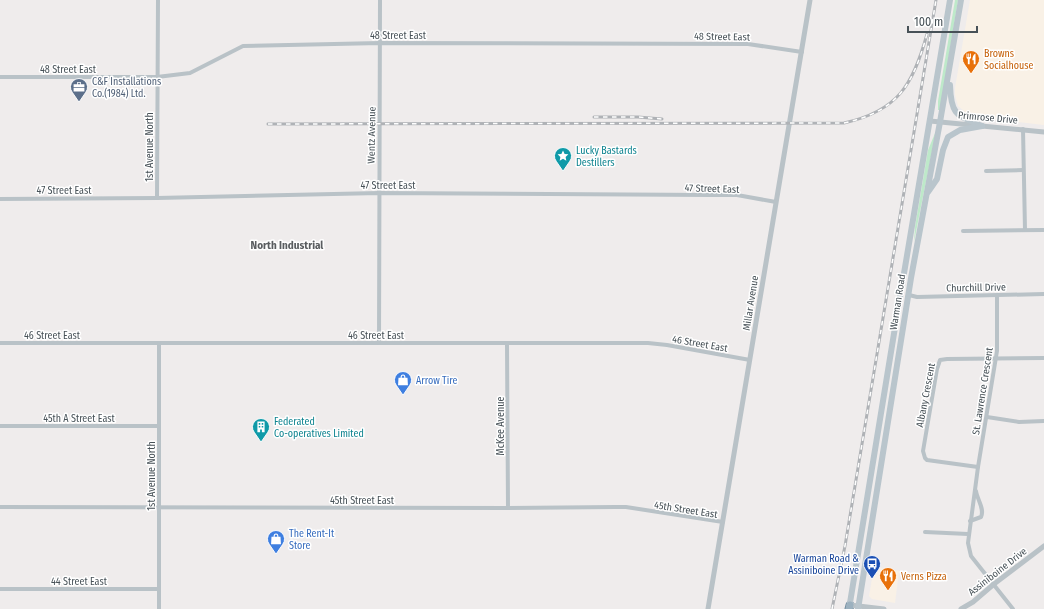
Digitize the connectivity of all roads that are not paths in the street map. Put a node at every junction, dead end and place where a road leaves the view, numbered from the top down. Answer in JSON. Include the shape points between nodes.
{"nodes":[{"id":1,"x":158,"y":0,"type":"edge"},
{"id":2,"x":380,"y":0,"type":"edge"},
{"id":3,"x":810,"y":0,"type":"edge"},
{"id":4,"x":950,"y":0,"type":"edge"},
{"id":5,"x":961,"y":0,"type":"edge"},
{"id":6,"x":380,"y":43,"type":"junction"},
{"id":7,"x":802,"y":52,"type":"junction"},
{"id":8,"x":949,"y":72,"type":"junction"},
{"id":9,"x":0,"y":77,"type":"edge"},
{"id":10,"x":157,"y":77,"type":"junction"},
{"id":11,"x":930,"y":121,"type":"junction"},
{"id":12,"x":940,"y":122,"type":"junction"},
{"id":13,"x":982,"y":126,"type":"junction"},
{"id":14,"x":1023,"y":129,"type":"junction"},
{"id":15,"x":1044,"y":132,"type":"edge"},
{"id":16,"x":1023,"y":170,"type":"junction"},
{"id":17,"x":986,"y":171,"type":"dead end"},
{"id":18,"x":378,"y":193,"type":"junction"},
{"id":19,"x":926,"y":195,"type":"junction"},
{"id":20,"x":0,"y":198,"type":"edge"},
{"id":21,"x":157,"y":198,"type":"junction"},
{"id":22,"x":776,"y":202,"type":"junction"},
{"id":23,"x":1025,"y":230,"type":"junction"},
{"id":24,"x":1044,"y":230,"type":"edge"},
{"id":25,"x":962,"y":231,"type":"dead end"},
{"id":26,"x":911,"y":234,"type":"junction"},
{"id":27,"x":1044,"y":294,"type":"edge"},
{"id":28,"x":909,"y":295,"type":"junction"},
{"id":29,"x":997,"y":295,"type":"junction"},
{"id":30,"x":0,"y":343,"type":"edge"},
{"id":31,"x":379,"y":343,"type":"junction"},
{"id":32,"x":159,"y":344,"type":"junction"},
{"id":33,"x":507,"y":344,"type":"junction"},
{"id":34,"x":996,"y":358,"type":"junction"},
{"id":35,"x":1044,"y":358,"type":"edge"},
{"id":36,"x":750,"y":360,"type":"junction"},
{"id":37,"x":987,"y":417,"type":"junction"},
{"id":38,"x":1044,"y":421,"type":"edge"},
{"id":39,"x":0,"y":426,"type":"edge"},
{"id":40,"x":159,"y":426,"type":"junction"},
{"id":41,"x":978,"y":467,"type":"junction"},
{"id":42,"x":975,"y":489,"type":"junction"},
{"id":43,"x":0,"y":507,"type":"edge"},
{"id":44,"x":159,"y":508,"type":"junction"},
{"id":45,"x":508,"y":508,"type":"junction"},
{"id":46,"x":970,"y":521,"type":"junction"},
{"id":47,"x":723,"y":522,"type":"junction"},
{"id":48,"x":925,"y":532,"type":"dead end"},
{"id":49,"x":968,"y":534,"type":"junction"},
{"id":50,"x":1044,"y":546,"type":"edge"},
{"id":51,"x":994,"y":584,"type":"junction"},
{"id":52,"x":0,"y":589,"type":"edge"},
{"id":53,"x":159,"y":589,"type":"junction"},
{"id":54,"x":859,"y":607,"type":"edge"},
{"id":55,"x":849,"y":608,"type":"edge"},
{"id":56,"x":159,"y":609,"type":"edge"},
{"id":57,"x":708,"y":609,"type":"edge"},
{"id":58,"x":884,"y":609,"type":"edge"},
{"id":59,"x":961,"y":609,"type":"edge"},
{"id":60,"x":1014,"y":609,"type":"edge"}],
"edges":[{"from":1,"to":10,"type":"street","name":"1st Avenue North"},
{"from":2,"to":6,"type":"street","name":"Wentz Avenue"},
{"from":3,"to":7,"type":"street","name":"Millar Avenue"},
{"from":4,"to":11,"type":"main road","name":"Warman Road"},
{"from":5,"to":8,"type":"main road","name":"Warman Road"},
{"from":6,"to":7,"type":"street","name":"48 Street East","via":[[748,44]]},
{"from":6,"to":10,"type":"street","name":"48 Street East","via":[[243,46],[190,73]]},
{"from":6,"to":18,"type":"street","name":"Wentz Avenue"},
{"from":7,"to":22,"type":"street","name":"Millar Avenue"},
{"from":8,"to":12,"type":"main road","name":"Warman Road"},
{"from":8,"to":13,"type":"main road","via":[[950,98],[954,110],[962,118]]},
{"from":9,"to":10,"type":"street","name":"48 Street East"},
{"from":10,"to":21,"type":"street","name":"1st Avenue North"},
{"from":11,"to":12,"type":"street","name":"Primrose Drive"},
{"from":11,"to":26,"type":"main road","name":"Warman Road"},
{"from":12,"to":13,"type":"street","name":"Primrose Drive"},
{"from":12,"to":19,"type":"main road","name":"Warman Road"},
{"from":13,"to":14,"type":"street","name":"Primrose Drive"},
{"from":13,"to":19,"type":"main road","via":[[960,130],[948,137],[937,179]]},
{"from":14,"to":15,"type":"street","name":"Primrose Drive"},
{"from":14,"to":16,"type":"street"},
{"from":16,"to":17,"type":"street"},
{"from":16,"to":23,"type":"street"},
{"from":18,"to":21,"type":"street","name":"47 Street East"},
{"from":18,"to":22,"type":"street","name":"47 Street East","via":[[737,195]]},
{"from":18,"to":31,"type":"street","name":"Wentz Avenue"},
{"from":19,"to":28,"type":"main road","name":"Warman Road"},
{"from":20,"to":21,"type":"street","name":"47 Street East"},
{"from":22,"to":36,"type":"street","name":"Millar Avenue"},
{"from":23,"to":24,"type":"street"},
{"from":23,"to":25,"type":"street"},
{"from":26,"to":28,"type":"main road","via":[[907,286]]},
{"from":26,"to":55,"type":"main road","name":"Warman Road"},
{"from":27,"to":29,"type":"street","name":"Churchill Drive"},
{"from":28,"to":29,"type":"street","name":"Churchill Drive"},
{"from":28,"to":54,"type":"main road","name":"Warman Road"},
{"from":29,"to":34,"type":"street","name":"St. Lawrence Crescent"},
{"from":30,"to":32,"type":"street","name":"46 Street East"},
{"from":31,"to":32,"type":"street","name":"46 Street East"},
{"from":31,"to":33,"type":"street","name":"46 Street East"},
{"from":32,"to":40,"type":"street","name":"1st Avenue North"},
{"from":33,"to":36,"type":"street","name":"46 Street East","via":[[658,344]]},
{"from":33,"to":45,"type":"street","name":"McKee Avenue"},
{"from":34,"to":35,"type":"street","name":"Albany Crescent"},
{"from":34,"to":37,"type":"street","name":"St. Lawrence Crescent"},
{"from":34,"to":41,"type":"street","name":"Albany Crescent","via":[[940,360],[923,451],[927,460]]},
{"from":36,"to":47,"type":"street","name":"Millar Avenue"},
{"from":37,"to":38,"type":"street","via":[[1020,422]]},
{"from":37,"to":41,"type":"street","name":"St. Lawrence Crescent"},
{"from":39,"to":40,"type":"street","name":"45th A Street East"},
{"from":40,"to":44,"type":"street","name":"1st Avenue North"},
{"from":41,"to":42,"type":"street","name":"St. Lawrence Crescent"},
{"from":42,"to":46,"type":"street","name":"St. Lawrence Crescent"},
{"from":42,"to":46,"type":"street","name":"St. Lawrence Crescent","via":[[983,514]]},
{"from":43,"to":44,"type":"street","name":"45th Street East"},
{"from":44,"to":45,"type":"street","name":"45th Street East"},
{"from":44,"to":53,"type":"street","name":"1st Avenue North"},
{"from":45,"to":47,"type":"street","name":"45th Street East","via":[[626,507]]},
{"from":46,"to":49,"type":"street","name":"St. Lawrence Crescent"},
{"from":47,"to":57,"type":"street","name":"Millar Avenue"},
{"from":48,"to":49,"type":"street"},
{"from":49,"to":51,"type":"street","name":"St. Lawrence Crescent","via":[[971,556]]},
{"from":50,"to":51,"type":"street","name":"Assiniboine Drive"},
{"from":51,"to":59,"type":"street","name":"Assiniboine Drive"},
{"from":51,"to":60,"type":"street","name":"St. Lawrence Crescent"},
{"from":52,"to":53,"type":"street","name":"44 Street East"},
{"from":53,"to":56,"type":"street","name":"1st Avenue North"},
{"from":54,"to":55,"type":"street"},
{"from":54,"to":58,"type":"street"}]}
